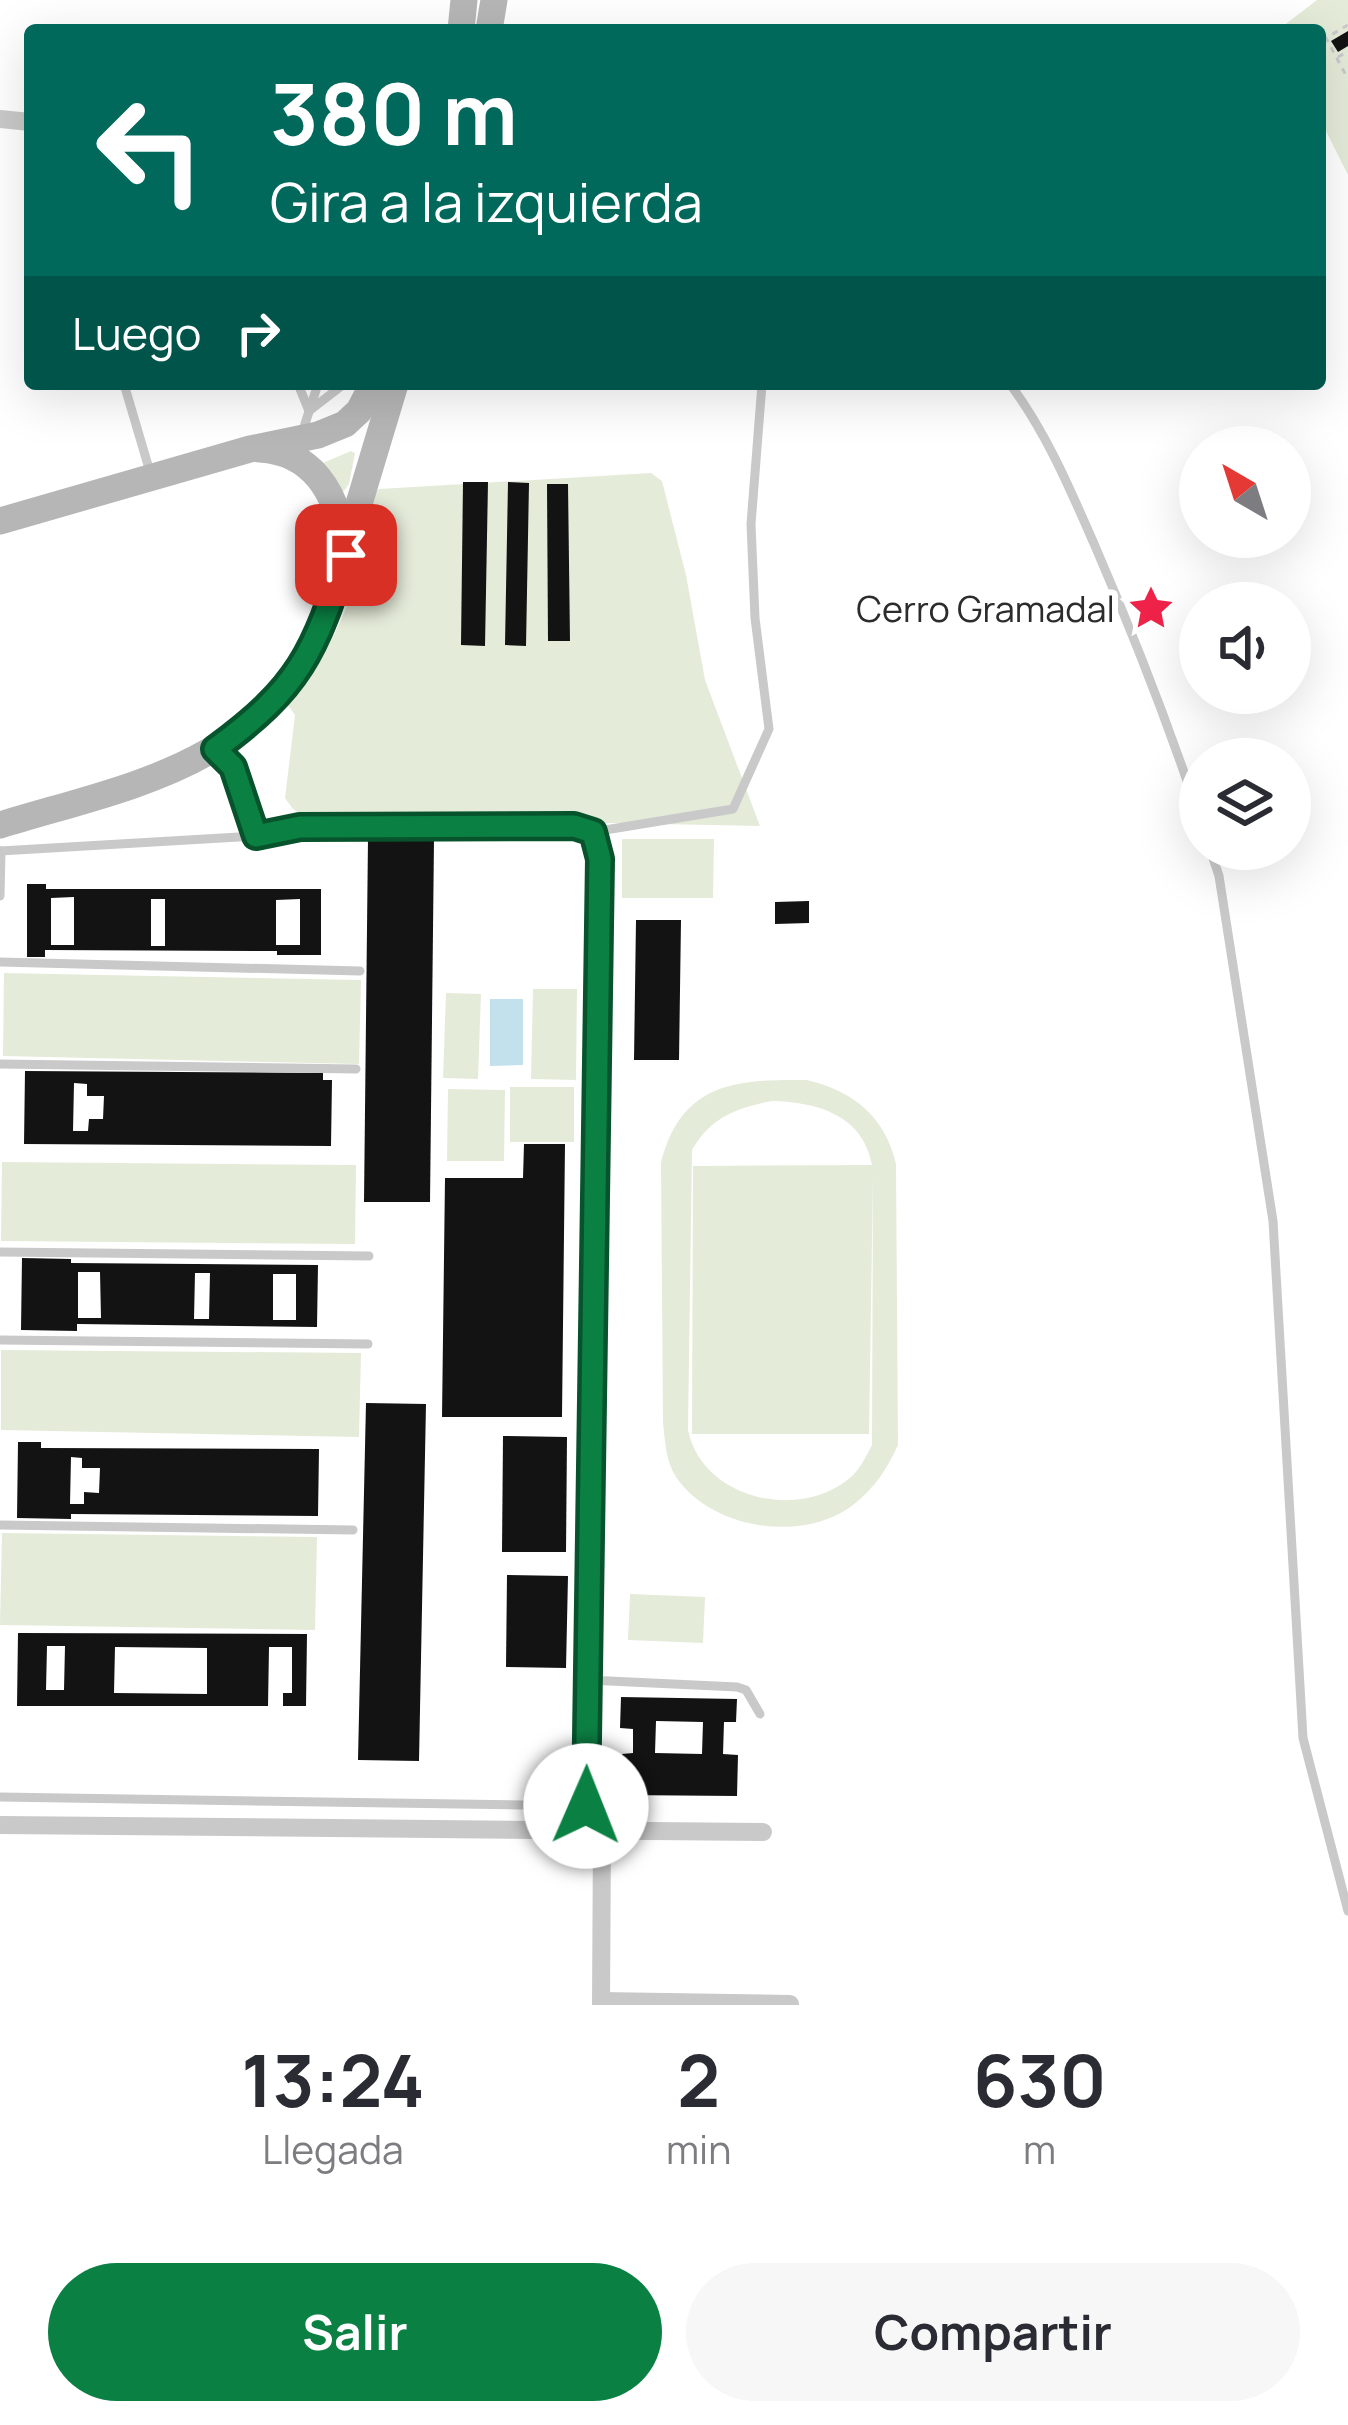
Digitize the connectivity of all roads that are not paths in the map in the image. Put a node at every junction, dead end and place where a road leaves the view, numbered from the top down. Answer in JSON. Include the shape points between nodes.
{"nodes":[{"id":1,"x":126,"y":390,"type":"edge"},
{"id":2,"x":299,"y":390,"type":"edge"},
{"id":3,"x":316,"y":390,"type":"edge"},
{"id":4,"x":338,"y":390,"type":"edge"},
{"id":5,"x":370,"y":390,"type":"edge"},
{"id":6,"x":392,"y":390,"type":"edge"},
{"id":7,"x":762,"y":390,"type":"edge"},
{"id":8,"x":1014,"y":390,"type":"edge"},
{"id":9,"x":305,"y":424,"type":"junction"},
{"id":10,"x":250,"y":449,"type":"junction"},
{"id":11,"x":152,"y":478,"type":"junction"},
{"id":12,"x":0,"y":521,"type":"edge"},
{"id":13,"x":346,"y":555,"type":"junction"},
{"id":14,"x":215,"y":749,"type":"junction"},
{"id":15,"x":1179,"y":760,"type":"edge"},
{"id":16,"x":0,"y":825,"type":"edge"},
{"id":17,"x":593,"y":832,"type":"junction"},
{"id":18,"x":256,"y":836,"type":"junction"},
{"id":19,"x":0,"y":851,"type":"edge"},
{"id":20,"x":1217,"y":870,"type":"edge"},
{"id":21,"x":0,"y":896,"type":"edge"},
{"id":22,"x":0,"y":962,"type":"edge"},
{"id":23,"x":360,"y":971,"type":"dead end"},
{"id":24,"x":0,"y":1064,"type":"edge"},
{"id":25,"x":356,"y":1069,"type":"dead end"},
{"id":26,"x":0,"y":1252,"type":"edge"},
{"id":27,"x":369,"y":1256,"type":"dead end"},
{"id":28,"x":0,"y":1340,"type":"edge"},
{"id":29,"x":368,"y":1344,"type":"dead end"},
{"id":30,"x":0,"y":1526,"type":"edge"},
{"id":31,"x":353,"y":1530,"type":"dead end"},
{"id":32,"x":588,"y":1680,"type":"junction"},
{"id":33,"x":760,"y":1714,"type":"dead end"},
{"id":34,"x":0,"y":1796,"type":"edge"},
{"id":35,"x":0,"y":1826,"type":"edge"},
{"id":36,"x":602,"y":1832,"type":"junction"},
{"id":37,"x":763,"y":1832,"type":"dead end"},
{"id":38,"x":1348,"y":1911,"type":"edge"},
{"id":39,"x":601,"y":2003,"type":"edge"},
{"id":40,"x":790,"y":2004,"type":"edge"}],
"edges":[{"from":1,"to":11,"type":"lane"},
{"from":2,"to":9,"type":"lane"},
{"from":3,"to":9,"type":"lane"},
{"from":4,"to":9,"type":"lane"},
{"from":5,"to":9,"type":"main road","via":[[345,424]]},
{"from":6,"to":13,"type":"main road"},
{"from":7,"to":17,"type":"lane","via":[[751,524],[769,729],[759,757],[733,809]]},
{"from":8,"to":15,"type":"lane","via":[[1084,520]]},
{"from":9,"to":10,"type":"main road"},
{"from":10,"to":11,"type":"main road"},
{"from":10,"to":13,"type":"main road","via":[[276,450],[314,471],[339,507]]},
{"from":11,"to":12,"type":"main road"},
{"from":13,"to":14,"type":"main road","via":[[306,660],[258,718]]},
{"from":14,"to":16,"type":"main road","via":[[159,777]]},
{"from":14,"to":18,"type":"lane","via":[[233,767]]},
{"from":17,"to":18,"type":"lane","via":[[300,827]]},
{"from":17,"to":32,"type":"lane","via":[[600,859]]},
{"from":18,"to":19,"type":"lane"},
{"from":19,"to":21,"type":"lane"},
{"from":20,"to":38,"type":"lane","via":[[1273,1221],[1303,1738]]},
{"from":22,"to":23,"type":"lane"},
{"from":24,"to":25,"type":"lane"},
{"from":26,"to":27,"type":"lane"},
{"from":28,"to":29,"type":"lane"},
{"from":30,"to":31,"type":"lane"},
{"from":32,"to":33,"type":"lane","via":[[737,1687]]},
{"from":32,"to":34,"type":"lane","via":[[586,1806]]},
{"from":35,"to":36,"type":"street"},
{"from":36,"to":37,"type":"street"},
{"from":36,"to":39,"type":"street"},
{"from":39,"to":40,"type":"street"}]}
